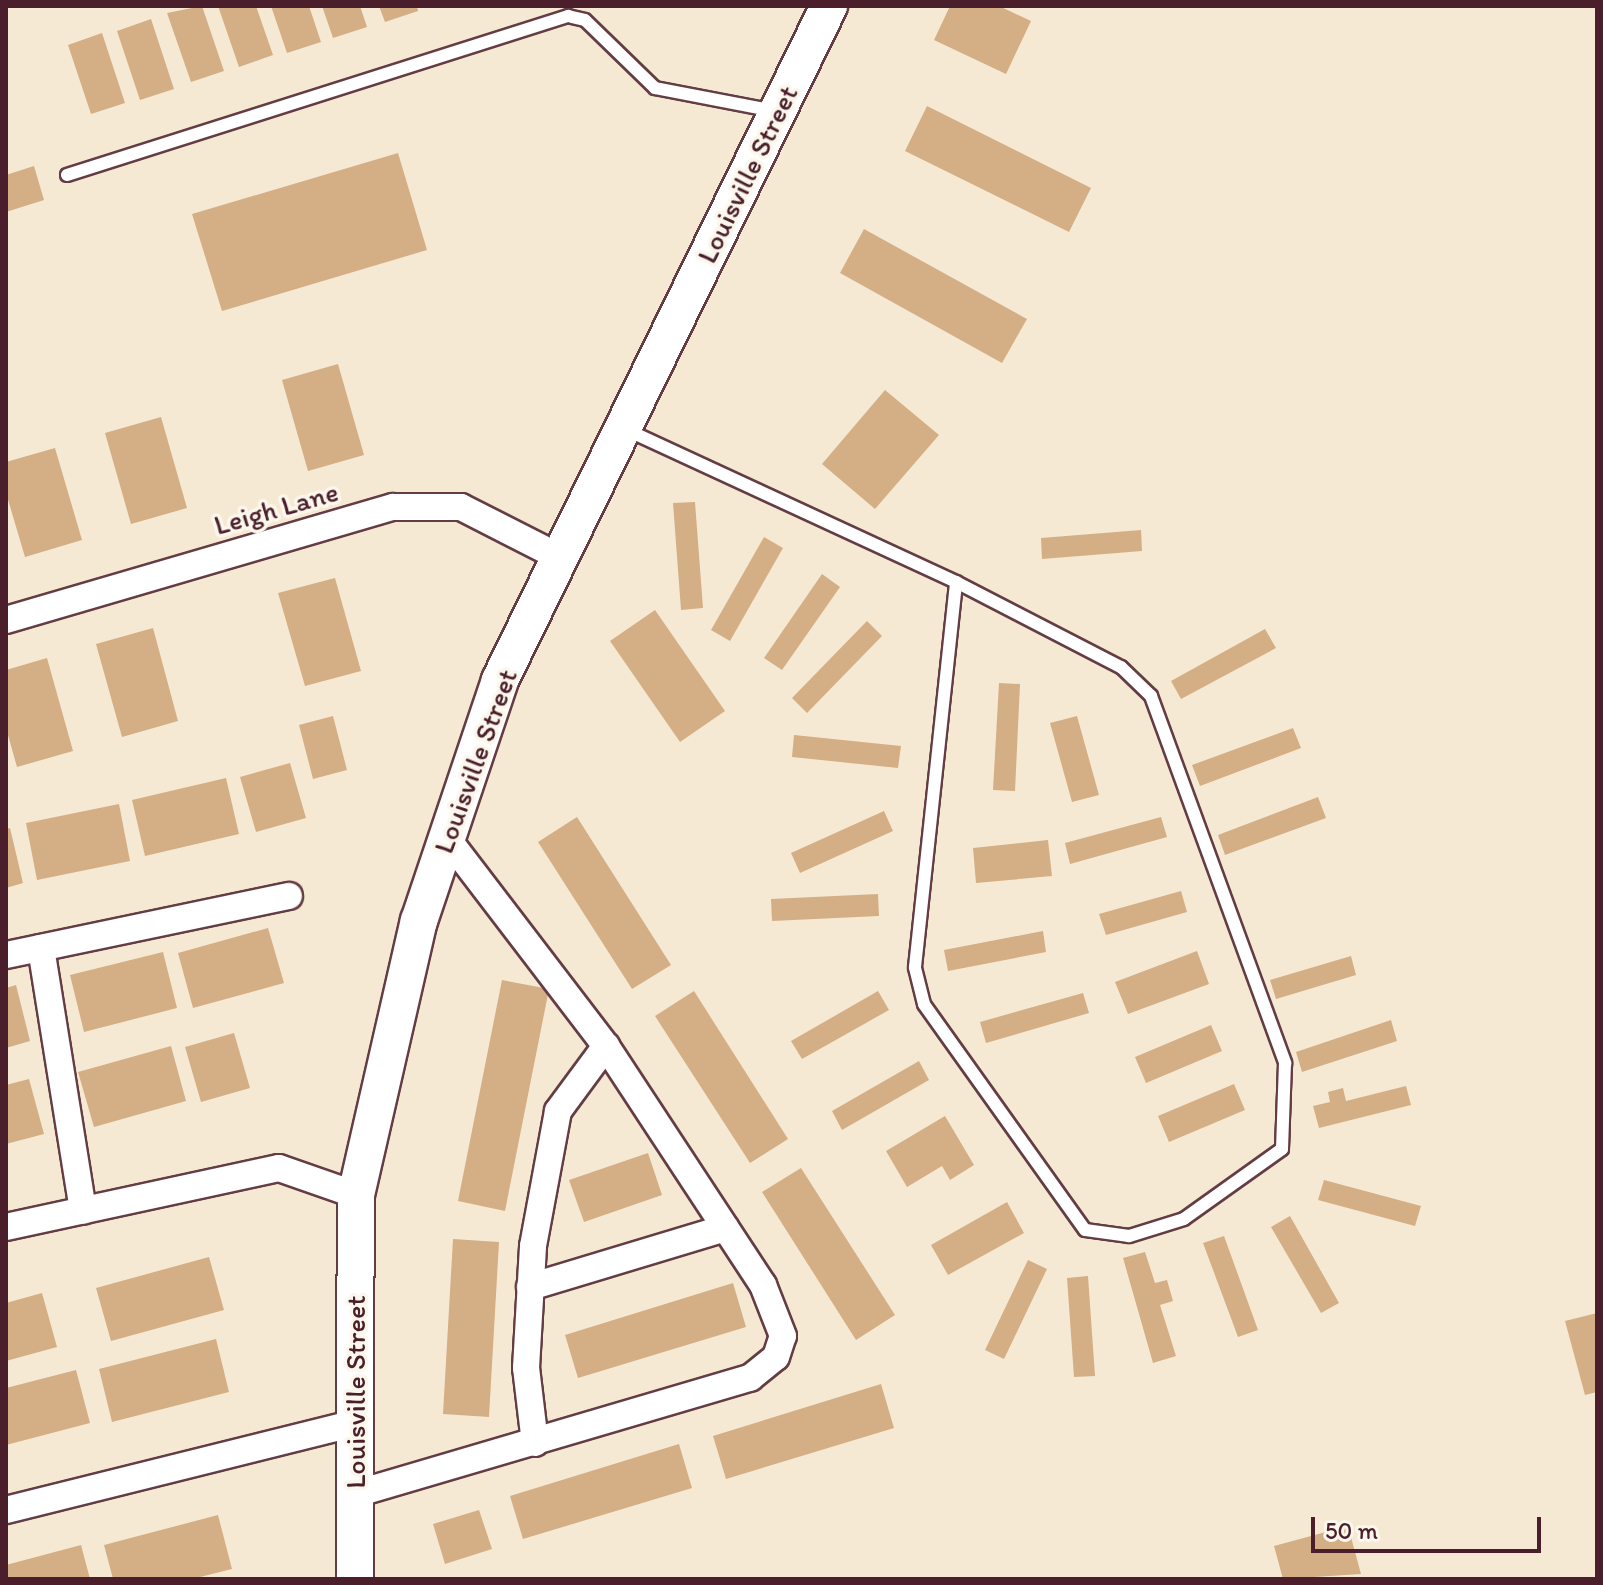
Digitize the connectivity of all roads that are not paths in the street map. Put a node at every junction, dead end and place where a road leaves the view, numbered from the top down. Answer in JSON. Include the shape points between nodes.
{"nodes":[{"id":1,"x":829,"y":6,"type":"edge"},
{"id":2,"x":584,"y":13,"type":"edge"},
{"id":3,"x":777,"y":111,"type":"junction"},
{"id":4,"x":67,"y":175,"type":"dead end"},
{"id":5,"x":622,"y":428,"type":"junction"},
{"id":6,"x":559,"y":557,"type":"junction"},
{"id":7,"x":956,"y":582,"type":"junction"},
{"id":8,"x":6,"y":620,"type":"edge"},
{"id":9,"x":447,"y":838,"type":"junction"},
{"id":10,"x":289,"y":896,"type":"dead end"},
{"id":11,"x":41,"y":948,"type":"junction"},
{"id":12,"x":6,"y":955,"type":"edge"},
{"id":13,"x":606,"y":1046,"type":"junction"},
{"id":14,"x":356,"y":1195,"type":"junction"},
{"id":15,"x":83,"y":1211,"type":"junction"},
{"id":16,"x":6,"y":1227,"type":"edge"},
{"id":17,"x":725,"y":1228,"type":"junction"},
{"id":18,"x":530,"y":1287,"type":"junction"},
{"id":19,"x":355,"y":1423,"type":"junction"},
{"id":20,"x":535,"y":1443,"type":"junction"},
{"id":21,"x":355,"y":1494,"type":"junction"},
{"id":22,"x":6,"y":1510,"type":"edge"},
{"id":23,"x":355,"y":1579,"type":"edge"}],
"edges":[{"from":1,"to":3,"type":"main road","name":"Louisville Street"},
{"from":2,"to":3,"type":"lane","via":[[655,88]]},
{"from":2,"to":4,"type":"lane"},
{"from":3,"to":5,"type":"main road","name":"Louisville Street"},
{"from":5,"to":6,"type":"main road","name":"Louisville Street"},
{"from":5,"to":7,"type":"lane"},
{"from":6,"to":8,"type":"street","name":"Leigh Lane","via":[[461,507],[393,507]]},
{"from":6,"to":9,"type":"main road","name":"Louisville Street","via":[[500,680]]},
{"from":7,"to":7,"type":"lane","via":[[1121,667],[1151,696],[1285,1063],[1282,1149],[1184,1219],[1129,1236],[1085,1230],[924,1004],[915,967]]},
{"from":9,"to":13,"type":"street"},
{"from":9,"to":14,"type":"main road","name":"Louisville Street","via":[[419,921]]},
{"from":10,"to":11,"type":"street"},
{"from":11,"to":12,"type":"street"},
{"from":11,"to":15,"type":"street"},
{"from":13,"to":17,"type":"street"},
{"from":13,"to":18,"type":"street","via":[[558,1111]]},
{"from":14,"to":15,"type":"street","via":[[279,1168]]},
{"from":14,"to":19,"type":"main road","name":"Louisville Street"},
{"from":15,"to":16,"type":"street"},
{"from":17,"to":18,"type":"street"},
{"from":17,"to":20,"type":"street","via":[[773,1310],[783,1336],[776,1357],[750,1378]]},
{"from":18,"to":20,"type":"street","via":[[526,1368]]},
{"from":19,"to":21,"type":"main road","name":"Louisville Street"},
{"from":19,"to":22,"type":"street"},
{"from":20,"to":21,"type":"street"},
{"from":21,"to":23,"type":"main road","name":"Louisville Street"}]}
